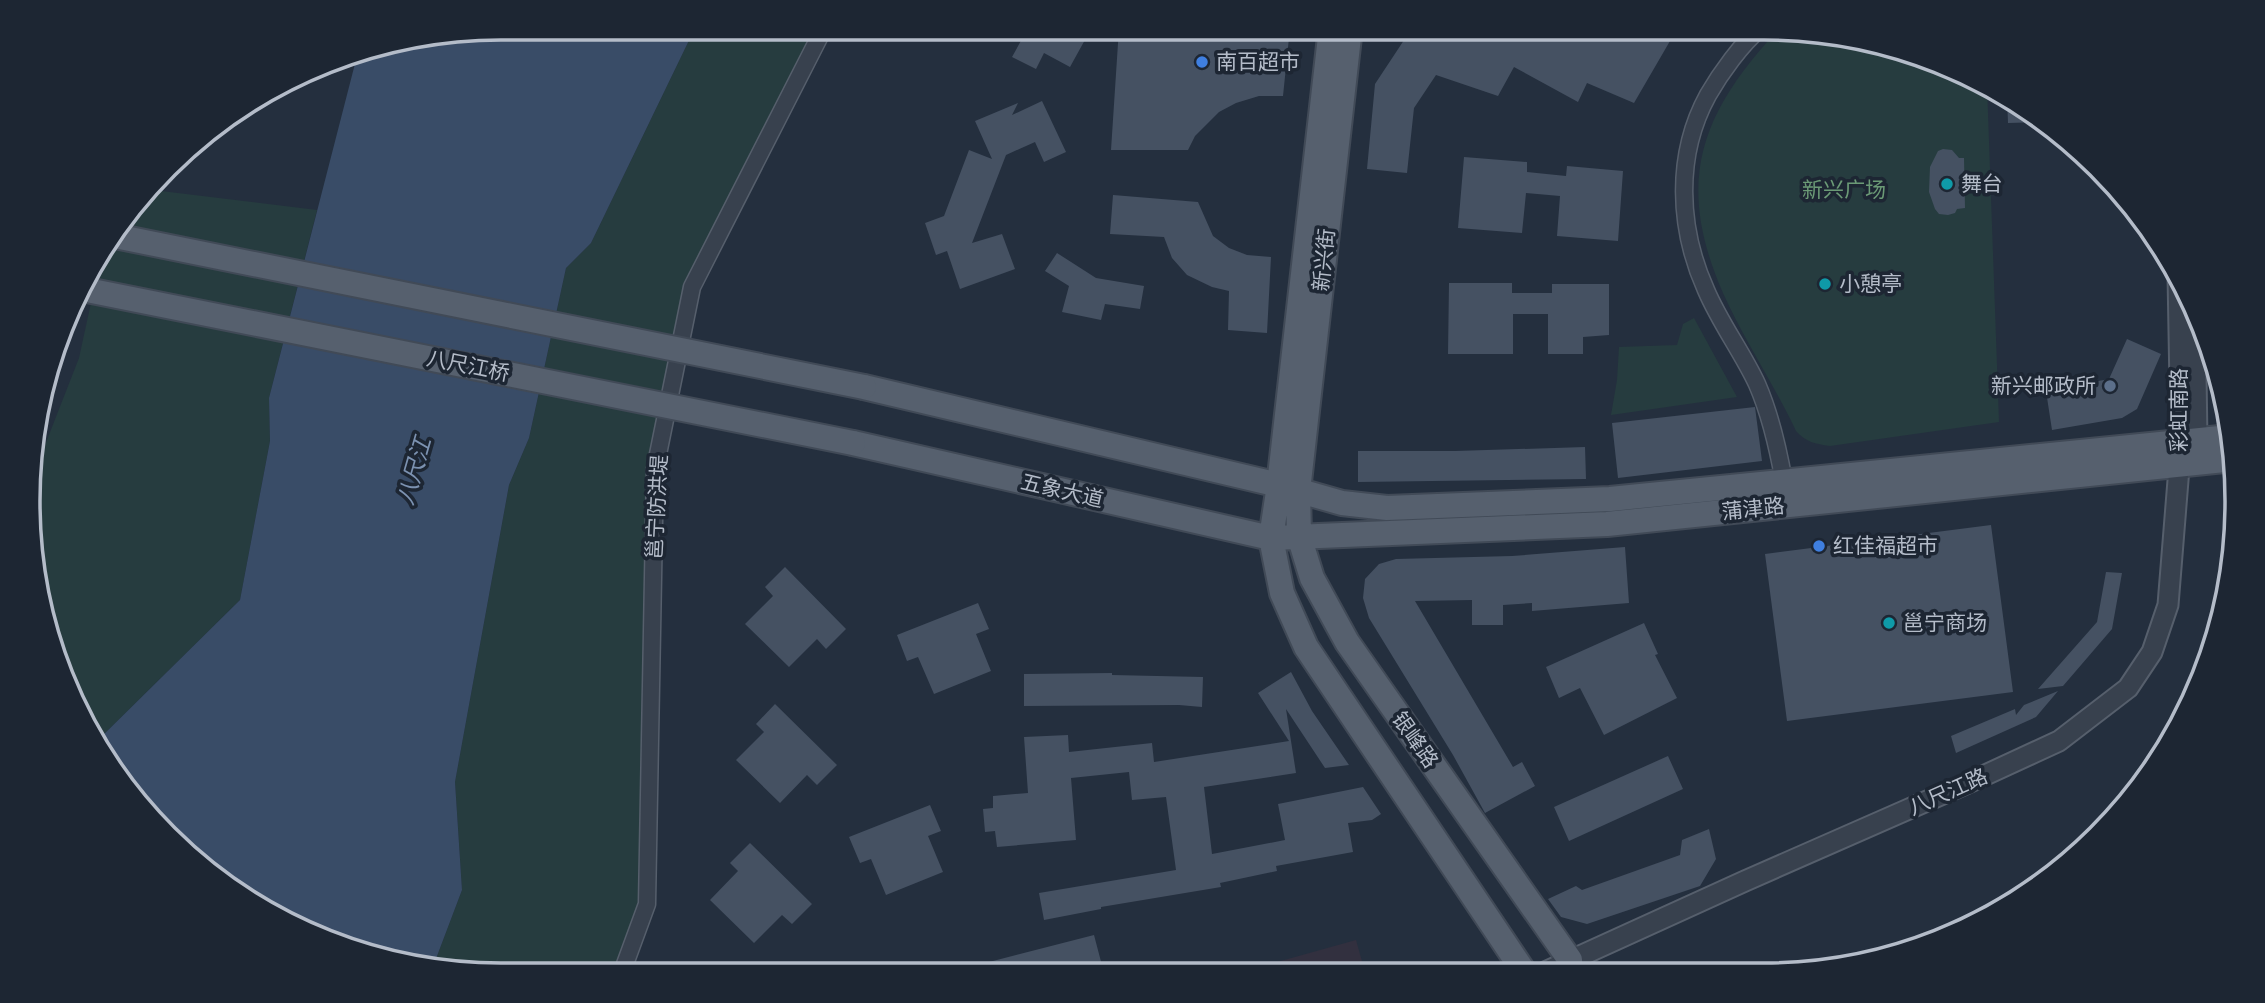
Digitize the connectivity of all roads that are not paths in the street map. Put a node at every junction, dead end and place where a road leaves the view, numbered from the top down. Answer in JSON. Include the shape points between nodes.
{"nodes":[{"id":1,"x":818,"y":40,"type":"edge"},
{"id":2,"x":1330,"y":40,"type":"edge"},
{"id":3,"x":1348,"y":40,"type":"edge"},
{"id":4,"x":1751,"y":40,"type":"edge"},
{"id":5,"x":123,"y":238,"type":"edge"},
{"id":6,"x":91,"y":291,"type":"edge"},
{"id":7,"x":2179,"y":302,"type":"edge"},
{"id":8,"x":2193,"y":334,"type":"edge"},
{"id":9,"x":2221,"y":440,"type":"edge"},
{"id":10,"x":853,"y":443,"type":"joint"},
{"id":11,"x":2186,"y":449,"type":"junction"},
{"id":12,"x":2223,"y":457,"type":"edge"},
{"id":13,"x":1784,"y":482,"type":"junction"},
{"id":14,"x":1289,"y":488,"type":"junction"},
{"id":15,"x":1299,"y":536,"type":"junction"},
{"id":16,"x":1271,"y":538,"type":"junction"},
{"id":17,"x":626,"y":963,"type":"edge"},
{"id":18,"x":1518,"y":963,"type":"edge"},
{"id":19,"x":1568,"y":963,"type":"edge"},
{"id":20,"x":1577,"y":963,"type":"edge"}],
"edges":[{"from":1,"to":17,"type":"street","name":"邕宁防洪堤","via":[[692,287],[655,469],[648,904]]},
{"from":2,"to":14,"type":"main road","name":"新兴街"},
{"from":3,"to":14,"type":"main road","name":"新兴街"},
{"from":4,"to":13,"type":"street","via":[[1716,82],[1696,117],[1683,201],[1689,243],[1706,290],[1765,404]]},
{"from":5,"to":14,"type":"main road","bridge":true,"via":[[864,387]]},
{"from":6,"to":10,"type":"main road","name":"八尺江桥","bridge":true},
{"from":7,"to":11,"type":"street","name":"彩虹南路"},
{"from":8,"to":11,"type":"street","name":"彩虹南路"},
{"from":9,"to":11,"type":"main road","name":"蒲津路"},
{"from":10,"to":16,"type":"main road","name":"五象大道"},
{"from":11,"to":12,"type":"main road","name":"蒲津路"},
{"from":11,"to":13,"type":"main road","name":"蒲津路"},
{"from":11,"to":15,"type":"main road","name":"蒲津路","via":[[1607,524]]},
{"from":11,"to":20,"type":"street","name":"八尺江路","via":[[2168,605],[2152,652],[2128,688],[2059,741]]},
{"from":13,"to":14,"type":"main road","name":"蒲津路","via":[[1610,499],[1387,508],[1342,503]]},
{"from":14,"to":15,"type":"main road","name":"银峰路"},
{"from":14,"to":16,"type":"main road","name":"银峰路"},
{"from":15,"to":16,"type":"main road","name":"蒲津路"},
{"from":15,"to":19,"type":"main road","name":"银峰路","via":[[1312,578],[1347,642]]},
{"from":16,"to":18,"type":"main road","name":"银峰路","via":[[1282,593],[1306,647]]}]}
